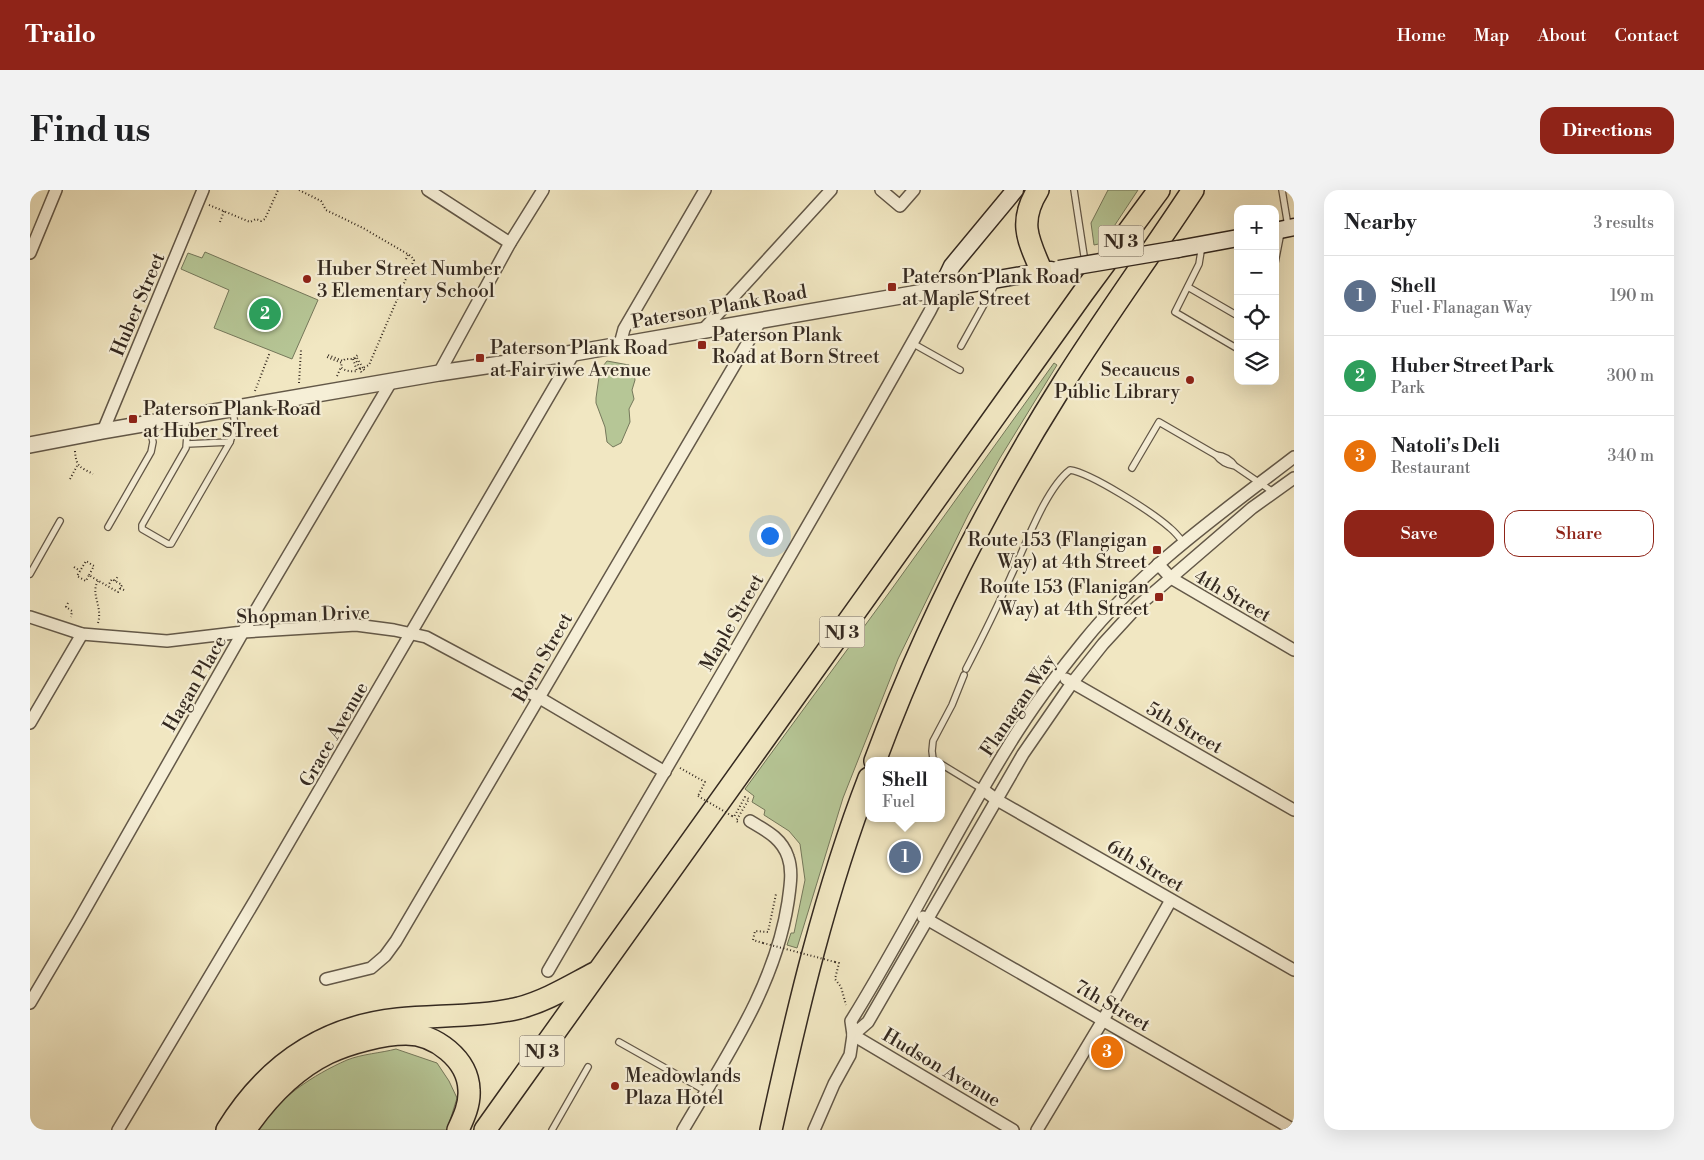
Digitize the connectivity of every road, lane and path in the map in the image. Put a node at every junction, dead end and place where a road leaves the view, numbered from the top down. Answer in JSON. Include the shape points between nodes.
{"nodes":[{"id":1,"x":56,"y":190,"type":"edge"},
{"id":2,"x":203,"y":190,"type":"edge"},
{"id":3,"x":278,"y":190,"type":"edge"},
{"id":4,"x":299,"y":190,"type":"edge"},
{"id":5,"x":428,"y":190,"type":"edge"},
{"id":6,"x":542,"y":190,"type":"edge"},
{"id":7,"x":705,"y":190,"type":"edge"},
{"id":8,"x":831,"y":190,"type":"edge"},
{"id":9,"x":881,"y":190,"type":"edge"},
{"id":10,"x":914,"y":190,"type":"edge"},
{"id":11,"x":1015,"y":190,"type":"edge"},
{"id":12,"x":1038,"y":190,"type":"edge"},
{"id":13,"x":1074,"y":190,"type":"edge"},
{"id":14,"x":1146,"y":190,"type":"edge"},
{"id":15,"x":1159,"y":190,"type":"edge"},
{"id":16,"x":1193,"y":190,"type":"edge"},
{"id":17,"x":1198,"y":190,"type":"edge"},
{"id":18,"x":1282,"y":190,"type":"edge"},
{"id":19,"x":207,"y":205,"type":"dead end"},
{"id":20,"x":224,"y":211,"type":"junction"},
{"id":21,"x":1179,"y":212,"type":"junction"},
{"id":22,"x":220,"y":222,"type":"dead end"},
{"id":23,"x":1285,"y":229,"type":"edge"},
{"id":24,"x":1234,"y":239,"type":"edge"},
{"id":25,"x":510,"y":243,"type":"junction"},
{"id":26,"x":1202,"y":245,"type":"junction"},
{"id":27,"x":1279,"y":250,"type":"edge"},
{"id":28,"x":30,"y":252,"type":"edge"},
{"id":29,"x":408,"y":255,"type":"junction"},
{"id":30,"x":406,"y":259,"type":"dead end"},
{"id":31,"x":1085,"y":265,"type":"junction"},
{"id":32,"x":1050,"y":270,"type":"junction"},
{"id":33,"x":999,"y":279,"type":"junction"},
{"id":34,"x":1188,"y":287,"type":"junction"},
{"id":35,"x":941,"y":289,"type":"junction"},
{"id":36,"x":1084,"y":293,"type":"junction"},
{"id":37,"x":1234,"y":314,"type":"edge"},
{"id":38,"x":761,"y":320,"type":"junction"},
{"id":39,"x":703,"y":330,"type":"junction"},
{"id":40,"x":912,"y":343,"type":"junction"},
{"id":41,"x":620,"y":344,"type":"junction"},
{"id":42,"x":961,"y":346,"type":"dead end"},
{"id":43,"x":1234,"y":347,"type":"edge"},
{"id":44,"x":301,"y":350,"type":"dead end"},
{"id":45,"x":270,"y":352,"type":"dead end"},
{"id":46,"x":574,"y":353,"type":"junction"},
{"id":47,"x":359,"y":354,"type":"dead end"},
{"id":48,"x":355,"y":358,"type":"junction"},
{"id":49,"x":341,"y":367,"type":"junction"},
{"id":50,"x":363,"y":368,"type":"junction"},
{"id":51,"x":358,"y":370,"type":"junction"},
{"id":52,"x":960,"y":370,"type":"dead end"},
{"id":53,"x":365,"y":373,"type":"dead end"},
{"id":54,"x":439,"y":373,"type":"junction"},
{"id":55,"x":362,"y":374,"type":"dead end"},
{"id":56,"x":336,"y":378,"type":"dead end"},
{"id":57,"x":391,"y":382,"type":"junction"},
{"id":58,"x":299,"y":383,"type":"dead end"},
{"id":59,"x":257,"y":391,"type":"dead end"},
{"id":60,"x":233,"y":409,"type":"junction"},
{"id":61,"x":184,"y":417,"type":"junction"},
{"id":62,"x":149,"y":423,"type":"junction"},
{"id":63,"x":103,"y":431,"type":"junction"},
{"id":64,"x":230,"y":442,"type":"junction"},
{"id":65,"x":187,"y":444,"type":"junction"},
{"id":66,"x":30,"y":445,"type":"edge"},
{"id":67,"x":75,"y":451,"type":"dead end"},
{"id":68,"x":1294,"y":457,"type":"edge"},
{"id":69,"x":77,"y":465,"type":"junction"},
{"id":70,"x":1282,"y":466,"type":"junction"},
{"id":71,"x":1132,"y":468,"type":"dead end"},
{"id":72,"x":93,"y":474,"type":"dead end"},
{"id":73,"x":1294,"y":478,"type":"edge"},
{"id":74,"x":70,"y":479,"type":"dead end"},
{"id":75,"x":1260,"y":483,"type":"junction"},
{"id":76,"x":1273,"y":493,"type":"junction"},
{"id":77,"x":60,"y":521,"type":"dead end"},
{"id":78,"x":108,"y":527,"type":"dead end"},
{"id":79,"x":1183,"y":542,"type":"junction"},
{"id":80,"x":1158,"y":564,"type":"junction"},
{"id":81,"x":74,"y":567,"type":"dead end"},
{"id":82,"x":80,"y":571,"type":"junction"},
{"id":83,"x":30,"y":574,"type":"edge"},
{"id":84,"x":89,"y":575,"type":"junction"},
{"id":85,"x":118,"y":576,"type":"dead end"},
{"id":86,"x":1171,"y":578,"type":"junction"},
{"id":87,"x":98,"y":581,"type":"junction"},
{"id":88,"x":115,"y":581,"type":"junction"},
{"id":89,"x":108,"y":586,"type":"junction"},
{"id":90,"x":120,"y":588,"type":"junction"},
{"id":91,"x":126,"y":591,"type":"dead end"},
{"id":92,"x":68,"y":603,"type":"dead end"},
{"id":93,"x":71,"y":616,"type":"dead end"},
{"id":94,"x":30,"y":617,"type":"edge"},
{"id":95,"x":1104,"y":618,"type":"junction"},
{"id":96,"x":98,"y":623,"type":"dead end"},
{"id":97,"x":1117,"y":629,"type":"junction"},
{"id":98,"x":243,"y":632,"type":"junction"},
{"id":99,"x":82,"y":634,"type":"junction"},
{"id":100,"x":411,"y":634,"type":"junction"},
{"id":101,"x":1294,"y":650,"type":"edge"},
{"id":102,"x":1058,"y":674,"type":"junction"},
{"id":103,"x":1072,"y":682,"type":"junction"},
{"id":104,"x":538,"y":697,"type":"junction"},
{"id":105,"x":30,"y":723,"type":"edge"},
{"id":106,"x":1021,"y":727,"type":"junction"},
{"id":107,"x":1036,"y":735,"type":"junction"},
{"id":108,"x":877,"y":757,"type":"edge"},
{"id":109,"x":933,"y":757,"type":"edge"},
{"id":110,"x":945,"y":766,"type":"edge"},
{"id":111,"x":678,"y":767,"type":"dead end"},
{"id":112,"x":665,"y":772,"type":"junction"},
{"id":113,"x":865,"y":789,"type":"edge"},
{"id":114,"x":982,"y":789,"type":"junction"},
{"id":115,"x":997,"y":800,"type":"junction"},
{"id":116,"x":1294,"y":810,"type":"edge"},
{"id":117,"x":747,"y":823,"type":"joint"},
{"id":118,"x":949,"y":850,"type":"junction"},
{"id":119,"x":963,"y":859,"type":"junction"},
{"id":120,"x":777,"y":891,"type":"dead end"},
{"id":121,"x":1171,"y":900,"type":"junction"},
{"id":122,"x":914,"y":912,"type":"junction"},
{"id":123,"x":928,"y":920,"type":"junction"},
{"id":124,"x":1294,"y":970,"type":"edge"},
{"id":125,"x":548,"y":971,"type":"dead end"},
{"id":126,"x":599,"y":971,"type":"junction"},
{"id":127,"x":326,"y":979,"type":"dead end"},
{"id":128,"x":30,"y":1002,"type":"edge"},
{"id":129,"x":847,"y":1010,"type":"dead end"},
{"id":130,"x":1103,"y":1020,"type":"junction"},
{"id":131,"x":853,"y":1035,"type":"junction"},
{"id":132,"x":619,"y":1042,"type":"dead end"},
{"id":133,"x":588,"y":1066,"type":"dead end"},
{"id":134,"x":706,"y":1091,"type":"junction"},
{"id":135,"x":118,"y":1130,"type":"edge"},
{"id":136,"x":227,"y":1130,"type":"edge"},
{"id":137,"x":244,"y":1130,"type":"edge"},
{"id":138,"x":458,"y":1130,"type":"edge"},
{"id":139,"x":485,"y":1130,"type":"edge"},
{"id":140,"x":552,"y":1130,"type":"edge"},
{"id":141,"x":683,"y":1130,"type":"edge"},
{"id":142,"x":771,"y":1130,"type":"edge"},
{"id":143,"x":814,"y":1130,"type":"edge"},
{"id":144,"x":1014,"y":1130,"type":"edge"},
{"id":145,"x":1037,"y":1130,"type":"edge"},
{"id":146,"x":1294,"y":1130,"type":"edge"}],
"edges":[{"from":1,"to":28,"type":"street"},
{"from":2,"to":63,"type":"street","name":"Huber Street"},
{"from":3,"to":20,"type":"path","via":[[266,219],[261,221],[250,222]]},
{"from":4,"to":29,"type":"path","via":[[321,201],[326,210]]},
{"from":5,"to":25,"type":"street"},
{"from":6,"to":25,"type":"street"},
{"from":7,"to":41,"type":"street","via":[[624,329]]},
{"from":8,"to":39,"type":"street"},
{"from":9,"to":10,"type":"street","via":[[900,206]]},
{"from":11,"to":35,"type":"main road","via":[[952,266]]},
{"from":12,"to":32,"type":"highway","via":[[1029,208],[1027,236]]},
{"from":13,"to":31,"type":"lane"},
{"from":14,"to":36,"type":"highway","number":"NJ 3"},
{"from":15,"to":36,"type":"highway","number":"NJ 3"},
{"from":16,"to":21,"type":"highway","number":"NJ 3"},
{"from":17,"to":21,"type":"highway","number":"NJ 3"},
{"from":18,"to":23,"type":"lane"},
{"from":19,"to":20,"type":"path"},
{"from":20,"to":22,"type":"path"},
{"from":21,"to":108,"type":"highway","number":"NJ 3","via":[[1065,381],[1004,484],[935,618]]},
{"from":23,"to":27,"type":"lane"},
{"from":24,"to":26,"type":"main road","name":"Paterson Plank Road"},
{"from":25,"to":54,"type":"street"},
{"from":26,"to":31,"type":"main road","name":"Paterson Plank Road","bridge":true},
{"from":26,"to":34,"type":"lane","via":[[1199,264]]},
{"from":29,"to":30,"type":"path"},
{"from":29,"to":50,"type":"path","via":[[414,260],[369,365]]},
{"from":31,"to":32,"type":"main road","name":"Paterson Plank Road","bridge":true},
{"from":32,"to":33,"type":"main road","name":"Paterson Plank Road"},
{"from":33,"to":35,"type":"main road","name":"Paterson Plank Road"},
{"from":33,"to":42,"type":"lane"},
{"from":34,"to":37,"type":"lane"},
{"from":34,"to":43,"type":"lane","via":[[1175,312]]},
{"from":35,"to":38,"type":"street","name":"Paterson Plank Road"},
{"from":35,"to":40,"type":"street","name":"Maple Street"},
{"from":36,"to":126,"type":"highway","number":"NJ 3"},
{"from":38,"to":39,"type":"street","name":"Paterson Plank Road"},
{"from":38,"to":104,"type":"street","name":"Born Street"},
{"from":39,"to":41,"type":"street","name":"Paterson Plank Road"},
{"from":40,"to":52,"type":"lane"},
{"from":40,"to":112,"type":"street","name":"Maple Street"},
{"from":41,"to":46,"type":"street","name":"Paterson Plank Road"},
{"from":44,"to":58,"type":"path"},
{"from":45,"to":59,"type":"path"},
{"from":46,"to":54,"type":"street","name":"Paterson Plank Road"},
{"from":46,"to":100,"type":"street","name":"Grace Avenue"},
{"from":47,"to":48,"type":"path"},
{"from":48,"to":49,"type":"path","via":[[343,361],[328,355],[342,363]]},
{"from":48,"to":50,"type":"path"},
{"from":48,"to":51,"type":"path"},
{"from":49,"to":51,"type":"path","via":[[347,371]]},
{"from":49,"to":56,"type":"path"},
{"from":50,"to":51,"type":"path"},
{"from":50,"to":53,"type":"path"},
{"from":51,"to":55,"type":"path"},
{"from":54,"to":57,"type":"street","name":"Paterson Plank Road"},
{"from":57,"to":60,"type":"street","name":"Paterson Plank Road"},
{"from":57,"to":98,"type":"street","name":"Hagan Place"},
{"from":60,"to":61,"type":"street","name":"Paterson Plank Road"},
{"from":60,"to":64,"type":"lane","via":[[235,426]]},
{"from":61,"to":62,"type":"street","name":"Paterson Plank Road"},
{"from":61,"to":65,"type":"lane"},
{"from":62,"to":63,"type":"street","name":"Paterson Plank Road"},
{"from":62,"to":78,"type":"lane","via":[[153,442],[151,452]]},
{"from":63,"to":66,"type":"street","name":"Paterson Plank Road"},
{"from":64,"to":65,"type":"lane"},
{"from":64,"to":65,"type":"lane","via":[[168,544],[142,530],[142,525]]},
{"from":67,"to":69,"type":"path"},
{"from":68,"to":70,"type":"street","name":"Flanagan Way"},
{"from":69,"to":72,"type":"path"},
{"from":69,"to":74,"type":"path"},
{"from":70,"to":73,"type":"street"},
{"from":70,"to":75,"type":"street","name":"Flanagan Way"},
{"from":71,"to":75,"type":"lane","via":[[1159,422],[1232,461]]},
{"from":73,"to":76,"type":"street","name":"Flanagan Way"},
{"from":75,"to":76,"type":"lane"},
{"from":75,"to":79,"type":"street","name":"Flanagan Way"},
{"from":76,"to":86,"type":"street","name":"Flanagan Way"},
{"from":77,"to":83,"type":"lane"},
{"from":79,"to":80,"type":"street","name":"Flanagan Way"},
{"from":79,"to":109,"type":"lane","via":[[1171,528],[1130,500],[1080,472],[1070,470],[1061,478],[1039,516],[932,742]]},
{"from":80,"to":86,"type":"street","name":"4th Street"},
{"from":80,"to":95,"type":"street","name":"Flanagan Way"},
{"from":81,"to":82,"type":"path"},
{"from":82,"to":84,"type":"path","via":[[77,576],[86,581]]},
{"from":82,"to":84,"type":"path","via":[[89,561],[94,566]]},
{"from":84,"to":87,"type":"path"},
{"from":85,"to":88,"type":"path"},
{"from":86,"to":97,"type":"street","name":"Flanagan Way","via":[[1136,607]]},
{"from":86,"to":101,"type":"street","name":"4th Street"},
{"from":87,"to":89,"type":"path"},
{"from":87,"to":96,"type":"path","via":[[95,590],[100,611]]},
{"from":88,"to":89,"type":"path","via":[[112,580]]},
{"from":88,"to":90,"type":"path","via":[[122,585]]},
{"from":89,"to":90,"type":"path","via":[[118,592]]},
{"from":90,"to":91,"type":"path"},
{"from":92,"to":93,"type":"path","via":[[66,608],[72,611]]},
{"from":94,"to":99,"type":"street","name":"Shopman Drive"},
{"from":95,"to":97,"type":"street"},
{"from":95,"to":102,"type":"street","name":"Flanagan Way"},
{"from":97,"to":103,"type":"street","name":"Flanagan Way"},
{"from":98,"to":99,"type":"street","name":"Shopman Drive","via":[[167,641]]},
{"from":98,"to":100,"type":"street","name":"Shopman Drive","via":[[356,625]]},
{"from":98,"to":128,"type":"street","name":"Hagan Place"},
{"from":99,"to":105,"type":"street"},
{"from":100,"to":104,"type":"street","name":"Shopman Drive","via":[[426,637]]},
{"from":100,"to":135,"type":"street","name":"Grace Avenue"},
{"from":102,"to":103,"type":"street","name":"5th Street"},
{"from":102,"to":106,"type":"street","name":"Flanagan Way"},
{"from":103,"to":107,"type":"street","name":"Flanagan Way"},
{"from":103,"to":116,"type":"street","name":"5th Street"},
{"from":104,"to":112,"type":"street","name":"Shopman Drive"},
{"from":104,"to":127,"type":"street","name":"Born Street","via":[[393,946],[371,968]]},
{"from":106,"to":107,"type":"street"},
{"from":106,"to":114,"type":"street","name":"Flanagan Way"},
{"from":107,"to":115,"type":"street","name":"Flanagan Way"},
{"from":110,"to":114,"type":"lane"},
{"from":111,"to":117,"type":"path","bridge":true,"via":[[705,782],[698,796],[734,818],[745,797],[749,799],[736,820]]},
{"from":112,"to":125,"type":"street","name":"Maple Street"},
{"from":113,"to":142,"type":"highway","via":[[820,923]]},
{"from":114,"to":115,"type":"street","name":"6th Street"},
{"from":114,"to":118,"type":"street","name":"Flanagan Way"},
{"from":115,"to":119,"type":"street","name":"Flanagan Way"},
{"from":115,"to":121,"type":"street","name":"6th Street"},
{"from":117,"to":134,"type":"street","via":[[774,836],[788,855],[791,873],[787,908],[779,943],[759,996]]},
{"from":118,"to":119,"type":"street"},
{"from":118,"to":122,"type":"street","name":"Flanagan Way"},
{"from":119,"to":123,"type":"street","name":"Flanagan Way"},
{"from":120,"to":129,"type":"path","bridge":true,"via":[[768,932],[755,931],[754,940],[839,963],[835,979],[845,997]]},
{"from":121,"to":124,"type":"street","name":"6th Street"},
{"from":121,"to":130,"type":"street"},
{"from":122,"to":123,"type":"street","name":"7th Street"},
{"from":122,"to":131,"type":"street","name":"Flanagan Way","via":[[851,1021]]},
{"from":123,"to":130,"type":"street","name":"7th Street"},
{"from":123,"to":131,"type":"street","name":"Flanagan Way","via":[[868,1022]]},
{"from":126,"to":136,"type":"highway","via":[[546,998],[520,1007],[497,1012],[374,1022],[329,1037],[308,1046],[269,1077],[248,1099]]},
{"from":126,"to":139,"type":"highway","number":"NJ 3"},
{"from":130,"to":145,"type":"street"},
{"from":130,"to":146,"type":"street","name":"7th Street"},
{"from":131,"to":143,"type":"street","name":"Flanagan Way","via":[[850,1055]]},
{"from":131,"to":144,"type":"street","name":"Hudson Avenue"},
{"from":132,"to":134,"type":"lane"},
{"from":133,"to":140,"type":"lane"},
{"from":134,"to":141,"type":"street"},
{"from":137,"to":138,"type":"highway","via":[[263,1104],[304,1067],[359,1042],[406,1034],[440,1044],[464,1071],[469,1102]]}]}
